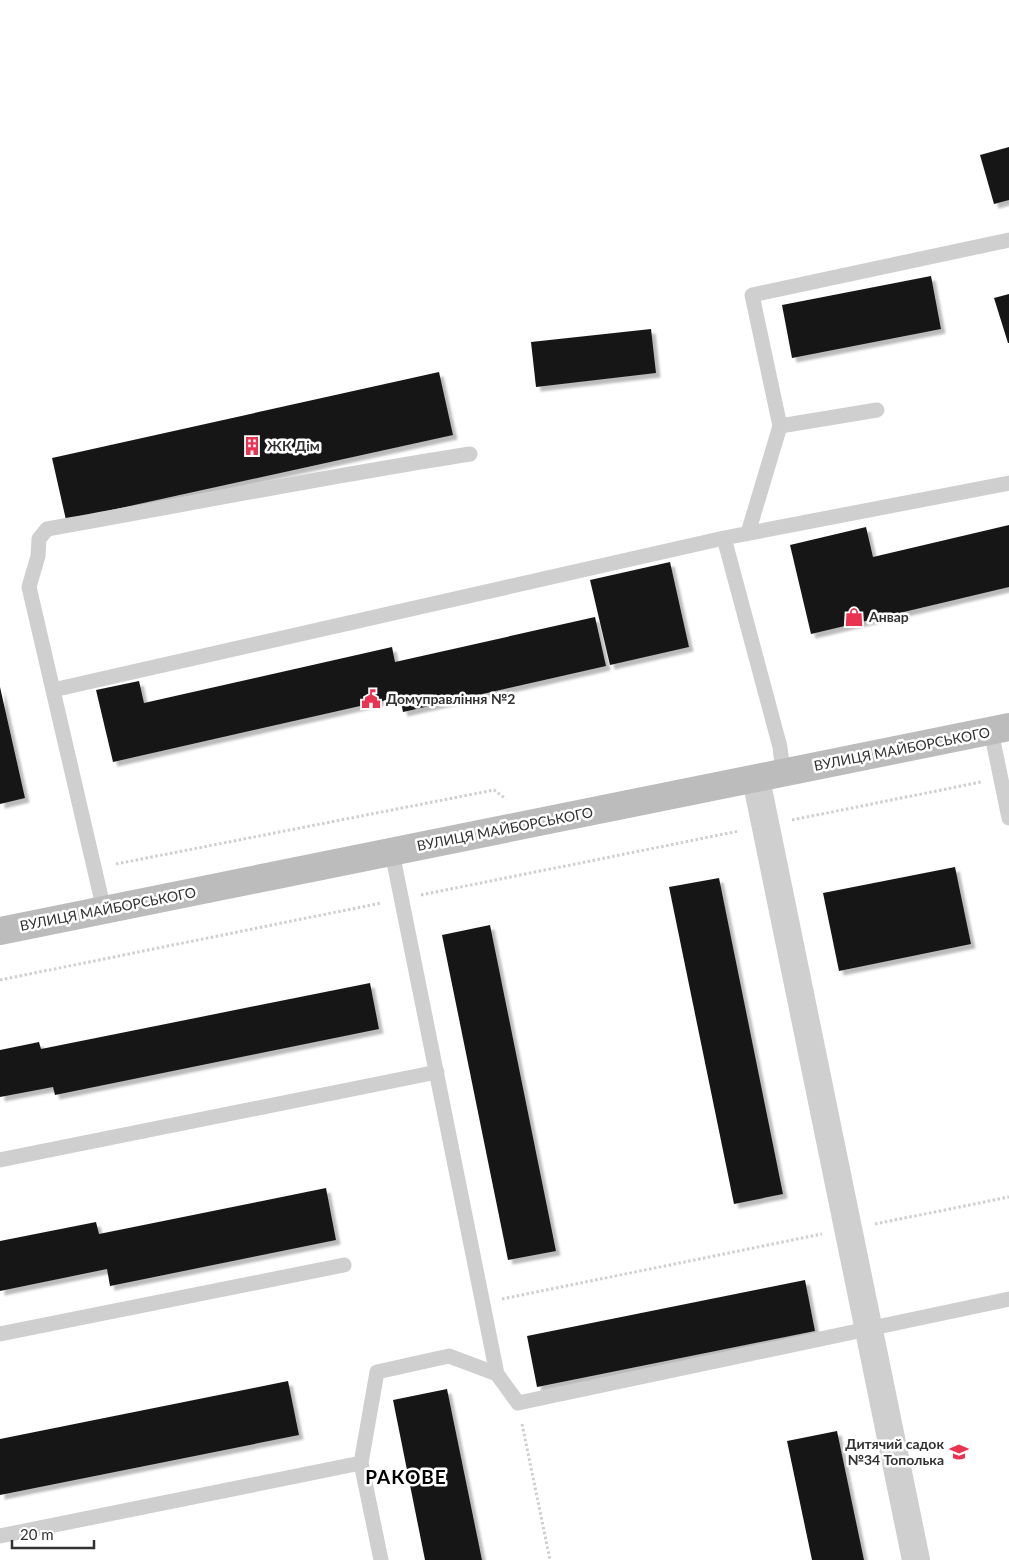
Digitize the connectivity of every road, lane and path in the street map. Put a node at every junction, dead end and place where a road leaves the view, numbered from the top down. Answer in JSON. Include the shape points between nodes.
{"nodes":[{"id":1,"x":1009,"y":240,"type":"edge"},
{"id":2,"x":878,"y":410,"type":"dead end"},
{"id":3,"x":780,"y":426,"type":"junction"},
{"id":4,"x":470,"y":454,"type":"dead end"},
{"id":5,"x":1009,"y":483,"type":"edge"},
{"id":6,"x":748,"y":533,"type":"junction"},
{"id":7,"x":724,"y":538,"type":"junction"},
{"id":8,"x":53,"y":690,"type":"junction"},
{"id":9,"x":1000,"y":729,"type":"edge"},
{"id":10,"x":784,"y":773,"type":"junction"},
{"id":11,"x":1001,"y":778,"type":"junction"},
{"id":12,"x":756,"y":779,"type":"junction"},
{"id":13,"x":508,"y":800,"type":"dead end"},
{"id":14,"x":1009,"y":818,"type":"edge"},
{"id":15,"x":766,"y":825,"type":"junction"},
{"id":16,"x":392,"y":852,"type":"junction"},
{"id":17,"x":94,"y":868,"type":"junction"},
{"id":18,"x":402,"y":899,"type":"junction"},
{"id":19,"x":104,"y":910,"type":"junction"},
{"id":20,"x":0,"y":931,"type":"edge"},
{"id":21,"x":0,"y":980,"type":"edge"},
{"id":22,"x":437,"y":1072,"type":"junction"},
{"id":23,"x":0,"y":1160,"type":"edge"},
{"id":24,"x":1009,"y":1196,"type":"edge"},
{"id":25,"x":848,"y":1229,"type":"junction"},
{"id":26,"x":344,"y":1265,"type":"dead end"},
{"id":27,"x":1009,"y":1299,"type":"edge"},
{"id":28,"x":483,"y":1303,"type":"junction"},
{"id":29,"x":868,"y":1330,"type":"junction"},
{"id":30,"x":0,"y":1334,"type":"edge"},
{"id":31,"x":497,"y":1374,"type":"junction"},
{"id":32,"x":518,"y":1403,"type":"junction"},
{"id":33,"x":361,"y":1463,"type":"junction"},
{"id":34,"x":0,"y":1536,"type":"edge"},
{"id":35,"x":381,"y":1560,"type":"edge"},
{"id":36,"x":550,"y":1560,"type":"edge"},
{"id":37,"x":916,"y":1560,"type":"edge"}],
"edges":[{"from":1,"to":3,"type":"lane","via":[[752,294]]},
{"from":2,"to":3,"type":"lane"},
{"from":3,"to":6,"type":"lane"},
{"from":4,"to":8,"type":"lane","via":[[352,472],[292,486],[47,529],[39,539],[29,587]]},
{"from":5,"to":6,"type":"lane"},
{"from":6,"to":7,"type":"lane"},
{"from":7,"to":8,"type":"lane"},
{"from":7,"to":10,"type":"lane"},
{"from":8,"to":17,"type":"lane"},
{"from":9,"to":10,"type":"street","name":"ВУЛИЦЯ МАЙБОРСЬКОГО"},
{"from":9,"to":11,"type":"lane"},
{"from":10,"to":12,"type":"street","name":"ВУЛИЦЯ МАЙБОРСЬКОГО"},
{"from":11,"to":14,"type":"lane"},
{"from":11,"to":15,"type":"path"},
{"from":12,"to":15,"type":"street"},
{"from":12,"to":16,"type":"street","name":"ВУЛИЦЯ МАЙБОРСЬКОГО"},
{"from":13,"to":17,"type":"path","via":[[494,790]]},
{"from":15,"to":18,"type":"path"},
{"from":15,"to":25,"type":"street"},
{"from":16,"to":18,"type":"lane"},
{"from":16,"to":19,"type":"street","name":"ВУЛИЦЯ МАЙБОРСЬКОГО"},
{"from":17,"to":19,"type":"lane"},
{"from":18,"to":21,"type":"path"},
{"from":18,"to":22,"type":"lane"},
{"from":19,"to":20,"type":"street","name":"ВУЛИЦЯ МАЙБОРСЬКОГО"},
{"from":22,"to":23,"type":"lane"},
{"from":22,"to":28,"type":"lane"},
{"from":24,"to":25,"type":"path"},
{"from":25,"to":28,"type":"path"},
{"from":25,"to":29,"type":"street"},
{"from":26,"to":30,"type":"lane"},
{"from":27,"to":29,"type":"lane"},
{"from":28,"to":31,"type":"lane"},
{"from":29,"to":32,"type":"lane"},
{"from":29,"to":37,"type":"street"},
{"from":31,"to":32,"type":"lane"},
{"from":31,"to":33,"type":"lane","via":[[448,1356],[378,1372]]},
{"from":32,"to":36,"type":"path"},
{"from":33,"to":34,"type":"lane"},
{"from":33,"to":35,"type":"lane"}]}
